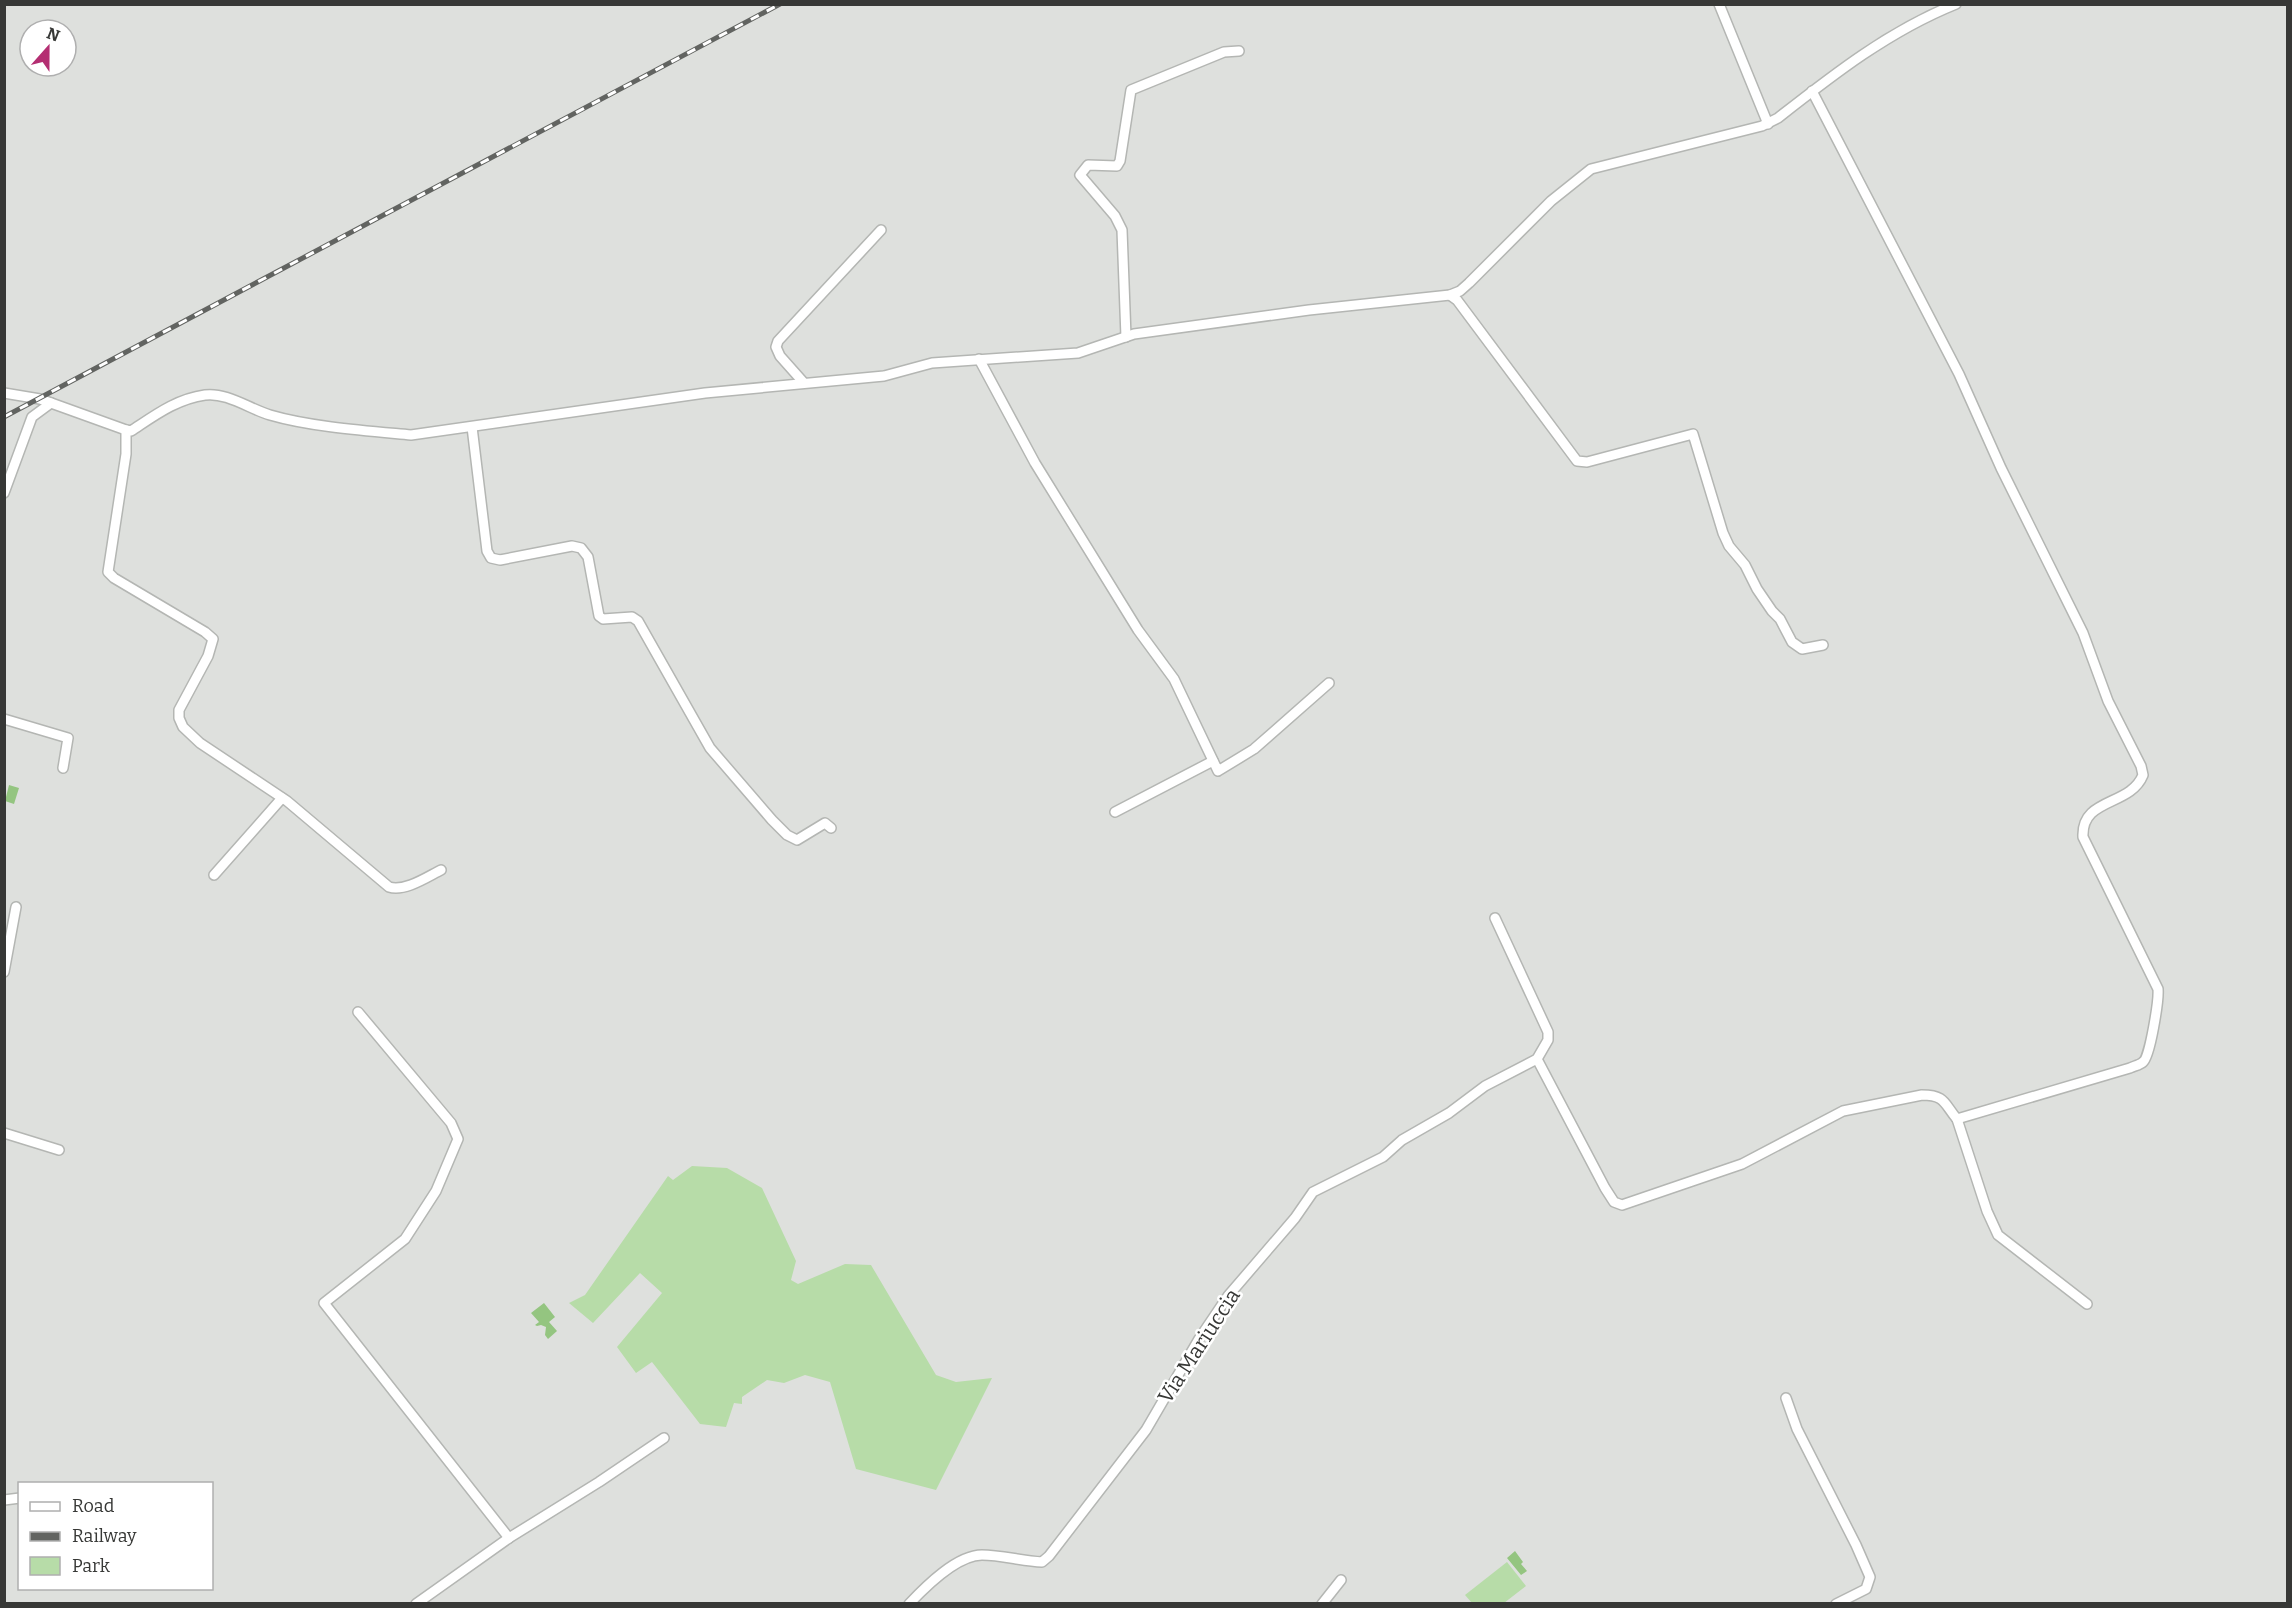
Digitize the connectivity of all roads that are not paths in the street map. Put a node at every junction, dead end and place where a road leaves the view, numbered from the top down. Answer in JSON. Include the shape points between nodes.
{"nodes":[{"id":1,"x":1719,"y":4,"type":"edge"},
{"id":2,"x":1956,"y":4,"type":"edge"},
{"id":3,"x":1239,"y":51,"type":"dead end"},
{"id":4,"x":1812,"y":91,"type":"junction"},
{"id":5,"x":1768,"y":124,"type":"junction"},
{"id":6,"x":881,"y":230,"type":"dead end"},
{"id":7,"x":1450,"y":295,"type":"junction"},
{"id":8,"x":1126,"y":337,"type":"junction"},
{"id":9,"x":979,"y":359,"type":"junction"},
{"id":10,"x":804,"y":383,"type":"junction"},
{"id":11,"x":4,"y":393,"type":"edge"},
{"id":12,"x":51,"y":403,"type":"junction"},
{"id":13,"x":472,"y":427,"type":"junction"},
{"id":14,"x":126,"y":430,"type":"junction"},
{"id":15,"x":4,"y":493,"type":"edge"},
{"id":16,"x":1823,"y":645,"type":"dead end"},
{"id":17,"x":1329,"y":683,"type":"dead end"},
{"id":18,"x":4,"y":719,"type":"edge"},
{"id":19,"x":1213,"y":760,"type":"junction"},
{"id":20,"x":63,"y":768,"type":"dead end"},
{"id":21,"x":282,"y":798,"type":"junction"},
{"id":22,"x":1115,"y":812,"type":"dead end"},
{"id":23,"x":831,"y":828,"type":"dead end"},
{"id":24,"x":441,"y":870,"type":"dead end"},
{"id":25,"x":214,"y":875,"type":"dead end"},
{"id":26,"x":16,"y":907,"type":"dead end"},
{"id":27,"x":1495,"y":918,"type":"dead end"},
{"id":28,"x":4,"y":972,"type":"edge"},
{"id":29,"x":358,"y":1012,"type":"dead end"},
{"id":30,"x":1537,"y":1059,"type":"junction"},
{"id":31,"x":1957,"y":1119,"type":"junction"},
{"id":32,"x":4,"y":1132,"type":"edge"},
{"id":33,"x":59,"y":1150,"type":"dead end"},
{"id":34,"x":2087,"y":1304,"type":"dead end"},
{"id":35,"x":1786,"y":1398,"type":"dead end"},
{"id":36,"x":664,"y":1438,"type":"dead end"},
{"id":37,"x":509,"y":1538,"type":"junction"},
{"id":38,"x":1341,"y":1580,"type":"dead end"},
{"id":39,"x":416,"y":1604,"type":"edge"},
{"id":40,"x":909,"y":1604,"type":"edge"},
{"id":41,"x":1322,"y":1604,"type":"edge"},
{"id":42,"x":1836,"y":1604,"type":"edge"}],
"edges":[{"from":1,"to":5,"type":"street"},
{"from":2,"to":4,"type":"street","via":[[1924,17],[1868,50]]},
{"from":3,"to":8,"type":"street","via":[[1224,52],[1131,90],[1117,166],[1088,165],[1080,175],[1122,230]]},
{"from":4,"to":5,"type":"street"},
{"from":4,"to":31,"type":"street","via":[[1959,374],[2083,633],[2108,701],[2143,775],[2133,790],[2093,811],[2082,827],[2083,837],[2158,989],[2149,1053],[2144,1062],[2130,1068]]},
{"from":5,"to":7,"type":"street","via":[[1582,174],[1469,283]]},
{"from":6,"to":10,"type":"street","via":[[778,341],[780,356]]},
{"from":7,"to":8,"type":"street","via":[[1309,310]]},
{"from":7,"to":16,"type":"street","via":[[1498,352],[1577,461],[1587,462],[1693,434],[1729,546],[1740,557],[1794,645],[1802,649]]},
{"from":8,"to":9,"type":"street","via":[[1078,353]]},
{"from":9,"to":10,"type":"street","via":[[932,363],[884,376]]},
{"from":9,"to":19,"type":"street","via":[[1035,463],[1137,630],[1174,679]]},
{"from":10,"to":13,"type":"street","via":[[705,393]]},
{"from":11,"to":12,"type":"street"},
{"from":12,"to":14,"type":"street"},
{"from":12,"to":15,"type":"street","via":[[32,417]]},
{"from":13,"to":14,"type":"street","via":[[411,435],[378,432],[270,415],[217,395],[195,397],[166,408],[131,431]]},
{"from":13,"to":23,"type":"street","via":[[491,558],[581,548],[588,557],[599,616],[632,617],[638,621],[710,748],[772,820],[787,836],[797,840],[825,823]]},
{"from":14,"to":21,"type":"street","via":[[126,454],[108,572],[212,637],[208,656],[179,710],[181,723],[200,743]]},
{"from":17,"to":19,"type":"street","via":[[1254,749],[1218,771]]},
{"from":18,"to":20,"type":"street","via":[[68,738]]},
{"from":19,"to":22,"type":"street"},
{"from":21,"to":24,"type":"street","via":[[389,887],[408,885]]},
{"from":21,"to":25,"type":"street"},
{"from":26,"to":28,"type":"street"},
{"from":27,"to":30,"type":"street","via":[[1548,1032],[1548,1040]]},
{"from":29,"to":37,"type":"street","via":[[451,1123],[458,1139],[436,1191],[405,1239],[324,1303]]},
{"from":30,"to":31,"type":"street","via":[[1605,1188],[1614,1202],[1622,1204],[1742,1164],[1843,1111],[1934,1095],[1948,1105]]},
{"from":30,"to":40,"type":"street","name":"Via Mariuccia","via":[[1485,1086],[1402,1140],[1383,1157],[1313,1192],[1228,1296],[1198,1339],[1146,1430],[1049,1556],[1042,1562],[982,1555],[965,1558]]},
{"from":31,"to":34,"type":"street","via":[[1998,1235]]},
{"from":32,"to":33,"type":"street"},
{"from":35,"to":42,"type":"street","via":[[1797,1430],[1870,1577],[1866,1590]]},
{"from":36,"to":37,"type":"street"},
{"from":37,"to":39,"type":"street"},
{"from":38,"to":41,"type":"street"}]}
